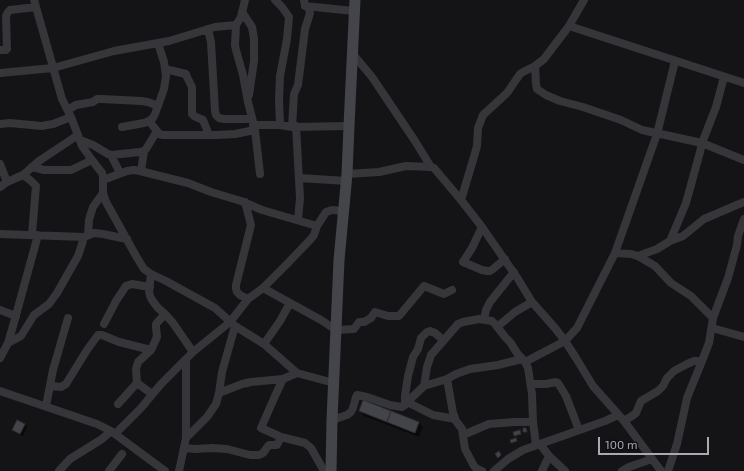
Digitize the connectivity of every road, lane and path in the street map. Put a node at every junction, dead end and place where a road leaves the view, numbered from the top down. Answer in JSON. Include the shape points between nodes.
{"nodes":[{"id":1,"x":245,"y":0,"type":"edge"},
{"id":2,"x":275,"y":0,"type":"edge"},
{"id":3,"x":584,"y":0,"type":"edge"},
{"id":4,"x":305,"y":3,"type":"edge"},
{"id":5,"x":35,"y":4,"type":"edge"},
{"id":6,"x":355,"y":5,"type":"edge"},
{"id":7,"x":242,"y":12,"type":"junction"},
{"id":8,"x":236,"y":25,"type":"junction"},
{"id":9,"x":569,"y":26,"type":"junction"},
{"id":10,"x":208,"y":29,"type":"junction"},
{"id":11,"x":158,"y":44,"type":"junction"},
{"id":12,"x":0,"y":50,"type":"edge"},
{"id":13,"x":352,"y":53,"type":"junction"},
{"id":14,"x":675,"y":61,"type":"junction"},
{"id":15,"x":535,"y":66,"type":"junction"},
{"id":16,"x":53,"y":68,"type":"junction"},
{"id":17,"x":165,"y":69,"type":"junction"},
{"id":18,"x":0,"y":73,"type":"edge"},
{"id":19,"x":724,"y":78,"type":"junction"},
{"id":20,"x":744,"y":83,"type":"edge"},
{"id":21,"x":248,"y":102,"type":"junction"},
{"id":22,"x":158,"y":106,"type":"junction"},
{"id":23,"x":69,"y":113,"type":"junction"},
{"id":24,"x":149,"y":121,"type":"junction"},
{"id":25,"x":0,"y":124,"type":"edge"},
{"id":26,"x":254,"y":125,"type":"junction"},
{"id":27,"x":280,"y":125,"type":"junction"},
{"id":28,"x":294,"y":126,"type":"junction"},
{"id":29,"x":349,"y":126,"type":"junction"},
{"id":30,"x":122,"y":127,"type":"dead end"},
{"id":31,"x":157,"y":132,"type":"junction"},
{"id":32,"x":657,"y":134,"type":"junction"},
{"id":33,"x":209,"y":135,"type":"junction"},
{"id":34,"x":79,"y":138,"type":"junction"},
{"id":35,"x":702,"y":143,"type":"junction"},
{"id":36,"x":144,"y":151,"type":"junction"},
{"id":37,"x":111,"y":154,"type":"junction"},
{"id":38,"x":92,"y":160,"type":"junction"},
{"id":39,"x":744,"y":160,"type":"edge"},
{"id":40,"x":0,"y":164,"type":"edge"},
{"id":41,"x":32,"y":167,"type":"junction"},
{"id":42,"x":431,"y":167,"type":"junction"},
{"id":43,"x":141,"y":171,"type":"junction"},
{"id":44,"x":120,"y":173,"type":"junction"},
{"id":45,"x":260,"y":174,"type":"dead end"},
{"id":46,"x":23,"y":175,"type":"junction"},
{"id":47,"x":299,"y":178,"type":"junction"},
{"id":48,"x":347,"y":178,"type":"junction"},
{"id":49,"x":103,"y":180,"type":"junction"},
{"id":50,"x":3,"y":185,"type":"edge"},
{"id":51,"x":103,"y":194,"type":"junction"},
{"id":52,"x":461,"y":200,"type":"junction"},
{"id":53,"x":245,"y":202,"type":"junction"},
{"id":54,"x":744,"y":202,"type":"edge"},
{"id":55,"x":344,"y":211,"type":"junction"},
{"id":56,"x":744,"y":219,"type":"edge"},
{"id":57,"x":298,"y":220,"type":"junction"},
{"id":58,"x":317,"y":226,"type":"junction"},
{"id":59,"x":482,"y":227,"type":"junction"},
{"id":60,"x":0,"y":234,"type":"edge"},
{"id":61,"x":35,"y":234,"type":"junction"},
{"id":62,"x":86,"y":236,"type":"junction"},
{"id":63,"x":127,"y":239,"type":"junction"},
{"id":64,"x":670,"y":242,"type":"junction"},
{"id":65,"x":615,"y":253,"type":"junction"},
{"id":66,"x":638,"y":256,"type":"junction"},
{"id":67,"x":505,"y":259,"type":"junction"},
{"id":68,"x":514,"y":272,"type":"junction"},
{"id":69,"x":151,"y":274,"type":"junction"},
{"id":70,"x":150,"y":287,"type":"junction"},
{"id":71,"x":263,"y":288,"type":"junction"},
{"id":72,"x":452,"y":290,"type":"dead end"},
{"id":73,"x":248,"y":299,"type":"junction"},
{"id":74,"x":532,"y":302,"type":"junction"},
{"id":75,"x":290,"y":303,"type":"junction"},
{"id":76,"x":0,"y":310,"type":"edge"},
{"id":77,"x":166,"y":314,"type":"junction"},
{"id":78,"x":16,"y":316,"type":"junction"},
{"id":79,"x":68,"y":318,"type":"dead end"},
{"id":80,"x":713,"y":318,"type":"junction"},
{"id":81,"x":484,"y":320,"type":"junction"},
{"id":82,"x":104,"y":324,"type":"dead end"},
{"id":83,"x":233,"y":324,"type":"junction"},
{"id":84,"x":497,"y":327,"type":"junction"},
{"id":85,"x":712,"y":328,"type":"junction"},
{"id":86,"x":336,"y":330,"type":"junction"},
{"id":87,"x":744,"y":337,"type":"edge"},
{"id":88,"x":443,"y":340,"type":"junction"},
{"id":89,"x":565,"y":341,"type":"junction"},
{"id":90,"x":8,"y":343,"type":"junction"},
{"id":91,"x":264,"y":344,"type":"junction"},
{"id":92,"x":151,"y":350,"type":"junction"},
{"id":93,"x":193,"y":352,"type":"junction"},
{"id":94,"x":0,"y":358,"type":"edge"},
{"id":95,"x":186,"y":360,"type":"junction"},
{"id":96,"x":524,"y":361,"type":"junction"},
{"id":97,"x":702,"y":361,"type":"junction"},
{"id":98,"x":297,"y":374,"type":"junction"},
{"id":99,"x":283,"y":379,"type":"junction"},
{"id":100,"x":447,"y":379,"type":"junction"},
{"id":101,"x":137,"y":383,"type":"junction"},
{"id":102,"x":334,"y":383,"type":"junction"},
{"id":103,"x":531,"y":384,"type":"junction"},
{"id":104,"x":50,"y":386,"type":"junction"},
{"id":105,"x":424,"y":386,"type":"junction"},
{"id":106,"x":0,"y":391,"type":"edge"},
{"id":107,"x":219,"y":393,"type":"junction"},
{"id":108,"x":152,"y":394,"type":"junction"},
{"id":109,"x":118,"y":404,"type":"dead end"},
{"id":110,"x":406,"y":404,"type":"junction"},
{"id":111,"x":46,"y":406,"type":"junction"},
{"id":112,"x":621,"y":418,"type":"junction"},
{"id":113,"x":455,"y":419,"type":"junction"},
{"id":114,"x":332,"y":420,"type":"junction"},
{"id":115,"x":534,"y":422,"type":"junction"},
{"id":116,"x":579,"y":430,"type":"junction"},
{"id":117,"x":113,"y":433,"type":"junction"},
{"id":118,"x":463,"y":435,"type":"junction"},
{"id":119,"x":281,"y":436,"type":"junction"},
{"id":120,"x":186,"y":438,"type":"junction"},
{"id":121,"x":538,"y":444,"type":"junction"},
{"id":122,"x":184,"y":448,"type":"junction"},
{"id":123,"x":122,"y":454,"type":"dead end"},
{"id":124,"x":549,"y":456,"type":"junction"},
{"id":125,"x":652,"y":459,"type":"junction"},
{"id":126,"x":657,"y":470,"type":"edge"},
{"id":127,"x":59,"y":471,"type":"edge"},
{"id":128,"x":109,"y":471,"type":"edge"},
{"id":129,"x":164,"y":471,"type":"edge"},
{"id":130,"x":179,"y":471,"type":"edge"},
{"id":131,"x":324,"y":471,"type":"edge"},
{"id":132,"x":332,"y":471,"type":"edge"},
{"id":133,"x":482,"y":471,"type":"edge"},
{"id":134,"x":494,"y":471,"type":"edge"},
{"id":135,"x":542,"y":471,"type":"edge"},
{"id":136,"x":565,"y":471,"type":"edge"},
{"id":137,"x":622,"y":471,"type":"edge"},
{"id":138,"x":668,"y":471,"type":"edge"}],
"edges":[{"from":1,"to":7,"type":"street"},
{"from":2,"to":27,"type":"street","via":[[289,17],[280,76]]},
{"from":3,"to":9,"type":"street"},
{"from":4,"to":6,"type":"street"},
{"from":4,"to":28,"type":"street","via":[[310,14],[305,30],[298,85],[294,94]]},
{"from":5,"to":12,"type":"street","via":[[8,12],[7,49]]},
{"from":5,"to":16,"type":"street"},
{"from":6,"to":13,"type":"street"},
{"from":7,"to":8,"type":"street"},
{"from":7,"to":21,"type":"street","via":[[252,27],[254,39],[254,61]]},
{"from":8,"to":10,"type":"street"},
{"from":8,"to":21,"type":"street","via":[[235,45],[244,75]]},
{"from":9,"to":14,"type":"street"},
{"from":9,"to":15,"type":"street","via":[[544,59]]},
{"from":10,"to":11,"type":"street"},
{"from":10,"to":26,"type":"street","via":[[216,116]]},
{"from":11,"to":16,"type":"street","via":[[114,51]]},
{"from":11,"to":17,"type":"street"},
{"from":13,"to":29,"type":"street"},
{"from":13,"to":42,"type":"street","via":[[372,77]]},
{"from":14,"to":19,"type":"street"},
{"from":14,"to":32,"type":"street"},
{"from":15,"to":32,"type":"street","via":[[537,89],[546,95]]},
{"from":15,"to":52,"type":"street","via":[[522,72],[507,94],[483,115]]},
{"from":16,"to":18,"type":"street"},
{"from":16,"to":23,"type":"street"},
{"from":17,"to":22,"type":"street","via":[[166,83]]},
{"from":17,"to":33,"type":"street","via":[[186,74],[192,87],[192,114],[203,120]]},
{"from":19,"to":20,"type":"street"},
{"from":19,"to":35,"type":"street"},
{"from":21,"to":26,"type":"street"},
{"from":22,"to":23,"type":"street","via":[[140,101],[97,99],[94,102],[76,105]]},
{"from":22,"to":24,"type":"street"},
{"from":23,"to":25,"type":"street","via":[[53,124],[42,126]]},
{"from":23,"to":34,"type":"street"},
{"from":24,"to":30,"type":"street"},
{"from":24,"to":31,"type":"street"},
{"from":26,"to":27,"type":"street"},
{"from":26,"to":33,"type":"street","via":[[235,134]]},
{"from":26,"to":45,"type":"street"},
{"from":27,"to":28,"type":"street"},
{"from":28,"to":29,"type":"street"},
{"from":28,"to":47,"type":"street"},
{"from":29,"to":48,"type":"street"},
{"from":31,"to":33,"type":"street","via":[[163,135]]},
{"from":31,"to":36,"type":"street"},
{"from":32,"to":35,"type":"street"},
{"from":32,"to":65,"type":"street"},
{"from":34,"to":37,"type":"street"},
{"from":34,"to":38,"type":"street"},
{"from":34,"to":41,"type":"street"},
{"from":35,"to":39,"type":"street"},
{"from":35,"to":64,"type":"street","via":[[686,203]]},
{"from":36,"to":37,"type":"street"},
{"from":36,"to":43,"type":"street"},
{"from":37,"to":44,"type":"street"},
{"from":38,"to":41,"type":"street","via":[[71,170],[44,170]]},
{"from":38,"to":49,"type":"street","via":[[102,173]]},
{"from":40,"to":50,"type":"street"},
{"from":41,"to":46,"type":"street"},
{"from":42,"to":48,"type":"street","via":[[406,166]]},
{"from":42,"to":52,"type":"street"},
{"from":43,"to":44,"type":"street","via":[[130,170]]},
{"from":43,"to":53,"type":"street","via":[[188,182]]},
{"from":44,"to":49,"type":"street"},
{"from":46,"to":50,"type":"street"},
{"from":46,"to":61,"type":"street","via":[[36,186]]},
{"from":47,"to":48,"type":"street"},
{"from":47,"to":57,"type":"street"},
{"from":48,"to":55,"type":"street"},
{"from":49,"to":51,"type":"street"},
{"from":51,"to":62,"type":"street","via":[[93,207]]},
{"from":51,"to":63,"type":"street"},
{"from":52,"to":59,"type":"street"},
{"from":53,"to":57,"type":"street","via":[[262,210]]},
{"from":53,"to":73,"type":"street","via":[[251,225],[236,289],[240,296]]},
{"from":54,"to":64,"type":"street","via":[[704,219],[683,236]]},
{"from":55,"to":58,"type":"street","via":[[326,212]]},
{"from":55,"to":86,"type":"street"},
{"from":56,"to":80,"type":"street","via":[[728,278]]},
{"from":57,"to":58,"type":"street"},
{"from":58,"to":71,"type":"street","via":[[310,240]]},
{"from":59,"to":67,"type":"street"},
{"from":59,"to":67,"type":"street","via":[[463,262],[486,271]]},
{"from":60,"to":61,"type":"street"},
{"from":61,"to":62,"type":"street"},
{"from":61,"to":78,"type":"street"},
{"from":62,"to":63,"type":"street","via":[[97,233]]},
{"from":62,"to":90,"type":"street","via":[[57,293],[34,315],[21,336]]},
{"from":63,"to":69,"type":"street","via":[[140,263]]},
{"from":64,"to":66,"type":"street"},
{"from":65,"to":66,"type":"street"},
{"from":65,"to":89,"type":"street","via":[[577,328]]},
{"from":66,"to":80,"type":"street","via":[[655,266]]},
{"from":67,"to":68,"type":"street"},
{"from":68,"to":74,"type":"street"},
{"from":68,"to":81,"type":"street","via":[[490,302]]},
{"from":69,"to":70,"type":"street"},
{"from":69,"to":83,"type":"street","via":[[215,308]]},
{"from":70,"to":77,"type":"street","via":[[152,300]]},
{"from":70,"to":82,"type":"street","via":[[132,284],[126,286]]},
{"from":71,"to":73,"type":"street"},
{"from":71,"to":75,"type":"street"},
{"from":72,"to":86,"type":"street","via":[[444,294],[424,286],[399,316],[375,312],[371,318],[359,322],[354,329]]},
{"from":73,"to":83,"type":"street"},
{"from":74,"to":84,"type":"street"},
{"from":74,"to":89,"type":"street"},
{"from":75,"to":86,"type":"street"},
{"from":75,"to":91,"type":"street"},
{"from":76,"to":78,"type":"street"},
{"from":77,"to":92,"type":"street","via":[[156,324],[157,337]]},
{"from":77,"to":93,"type":"street"},
{"from":78,"to":90,"type":"street"},
{"from":79,"to":104,"type":"street"},
{"from":80,"to":85,"type":"street"},
{"from":81,"to":84,"type":"street","via":[[492,321]]},
{"from":81,"to":88,"type":"street","via":[[458,324]]},
{"from":83,"to":91,"type":"street"},
{"from":83,"to":93,"type":"street"},
{"from":83,"to":107,"type":"street"},
{"from":84,"to":96,"type":"street"},
{"from":85,"to":87,"type":"street"},
{"from":85,"to":97,"type":"street"},
{"from":86,"to":102,"type":"street"},
{"from":88,"to":105,"type":"street","via":[[430,356]]},
{"from":88,"to":110,"type":"street","via":[[430,331],[421,338],[408,376]]},
{"from":89,"to":96,"type":"street","via":[[543,354]]},
{"from":89,"to":112,"type":"street","via":[[593,386]]},
{"from":90,"to":94,"type":"street"},
{"from":91,"to":98,"type":"street"},
{"from":92,"to":101,"type":"street","via":[[138,362]]},
{"from":92,"to":104,"type":"street","via":[[98,335],[66,384],[61,387]]},
{"from":93,"to":95,"type":"street"},
{"from":95,"to":108,"type":"street"},
{"from":95,"to":120,"type":"street"},
{"from":96,"to":100,"type":"street","via":[[470,369]]},
{"from":96,"to":103,"type":"street"},
{"from":97,"to":112,"type":"street","via":[[694,361],[674,371],[658,391],[641,401],[636,413]]},
{"from":97,"to":138,"type":"street","via":[[687,398]]},
{"from":98,"to":99,"type":"street"},
{"from":98,"to":102,"type":"street"},
{"from":99,"to":107,"type":"street","via":[[246,383]]},
{"from":99,"to":119,"type":"street","via":[[261,428]]},
{"from":100,"to":105,"type":"street"},
{"from":100,"to":113,"type":"street"},
{"from":101,"to":108,"type":"street"},
{"from":101,"to":109,"type":"street"},
{"from":102,"to":114,"type":"street"},
{"from":103,"to":115,"type":"street"},
{"from":103,"to":116,"type":"street","via":[[558,383]]},
{"from":104,"to":111,"type":"street"},
{"from":105,"to":110,"type":"street"},
{"from":106,"to":111,"type":"street"},
{"from":107,"to":120,"type":"street","via":[[216,404],[207,417]]},
{"from":108,"to":117,"type":"street","via":[[141,408]]},
{"from":110,"to":113,"type":"street","via":[[433,415]]},
{"from":110,"to":114,"type":"street","via":[[400,407],[393,406],[358,395],[351,412]]},
{"from":111,"to":117,"type":"street","via":[[88,420]]},
{"from":112,"to":116,"type":"street"},
{"from":112,"to":125,"type":"street"},
{"from":113,"to":118,"type":"street"},
{"from":114,"to":132,"type":"street"},
{"from":115,"to":118,"type":"street","via":[[489,424]]},
{"from":115,"to":121,"type":"street"},
{"from":116,"to":121,"type":"street"},
{"from":117,"to":127,"type":"street","via":[[70,459]]},
{"from":117,"to":129,"type":"street"},
{"from":118,"to":133,"type":"street","via":[[467,454],[474,466]]},
{"from":119,"to":122,"type":"street","via":[[277,445],[269,445],[259,455],[227,449]]},
{"from":119,"to":131,"type":"street","via":[[305,443],[311,448]]},
{"from":120,"to":122,"type":"street"},
{"from":121,"to":124,"type":"street"},
{"from":121,"to":134,"type":"street","via":[[508,459]]},
{"from":122,"to":130,"type":"street"},
{"from":123,"to":128,"type":"street"},
{"from":124,"to":135,"type":"street"},
{"from":124,"to":136,"type":"street"},
{"from":125,"to":126,"type":"street"},
{"from":125,"to":137,"type":"street"}]}
